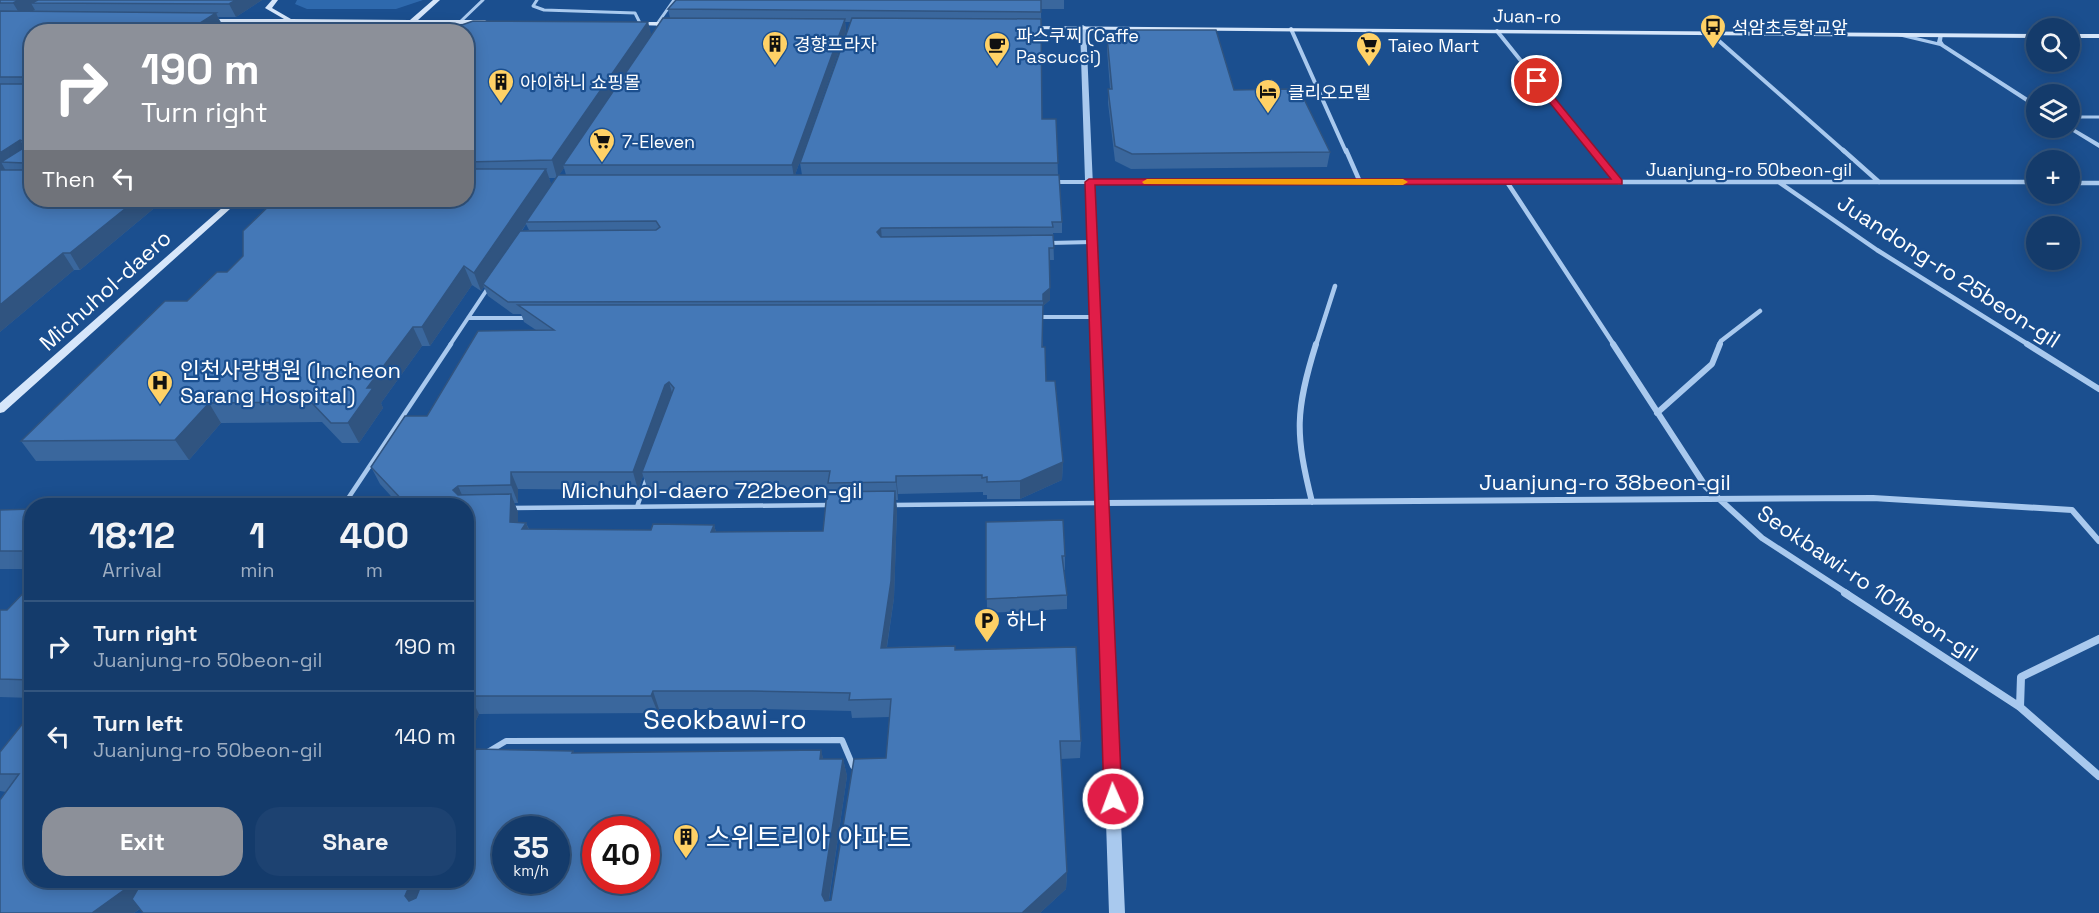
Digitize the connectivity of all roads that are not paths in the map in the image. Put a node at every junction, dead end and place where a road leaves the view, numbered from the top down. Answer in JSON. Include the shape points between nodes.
{"nodes":[{"id":1,"x":275,"y":0,"type":"edge"},
{"id":2,"x":437,"y":0,"type":"edge"},
{"id":3,"x":483,"y":0,"type":"edge"},
{"id":4,"x":537,"y":0,"type":"edge"},
{"id":5,"x":674,"y":0,"type":"edge"},
{"id":6,"x":197,"y":21,"type":"edge"},
{"id":7,"x":292,"y":21,"type":"junction"},
{"id":8,"x":411,"y":21,"type":"junction"},
{"id":9,"x":437,"y":22,"type":"joint"},
{"id":10,"x":460,"y":22,"type":"junction"},
{"id":11,"x":494,"y":22,"type":"edge"},
{"id":12,"x":629,"y":23,"type":"edge"},
{"id":13,"x":640,"y":23,"type":"junction"},
{"id":14,"x":661,"y":24,"type":"junction"},
{"id":15,"x":688,"y":24,"type":"edge"},
{"id":16,"x":1014,"y":27,"type":"edge"},
{"id":17,"x":1083,"y":27,"type":"junction"},
{"id":18,"x":1291,"y":29,"type":"junction"},
{"id":19,"x":1497,"y":31,"type":"junction"},
{"id":20,"x":658,"y":33,"type":"edge"},
{"id":21,"x":1710,"y":33,"type":"junction"},
{"id":22,"x":1897,"y":34,"type":"junction"},
{"id":23,"x":1941,"y":35,"type":"junction"},
{"id":24,"x":2026,"y":36,"type":"edge"},
{"id":25,"x":2080,"y":36,"type":"edge"},
{"id":26,"x":2099,"y":36,"type":"edge"},
{"id":27,"x":1942,"y":45,"type":"junction"},
{"id":28,"x":2026,"y":99,"type":"edge"},
{"id":29,"x":2080,"y":117,"type":"edge"},
{"id":30,"x":2099,"y":117,"type":"edge"},
{"id":31,"x":2080,"y":134,"type":"edge"},
{"id":32,"x":2099,"y":146,"type":"edge"},
{"id":33,"x":1043,"y":182,"type":"edge"},
{"id":34,"x":1089,"y":182,"type":"junction"},
{"id":35,"x":1360,"y":182,"type":"junction"},
{"id":36,"x":1507,"y":182,"type":"junction"},
{"id":37,"x":1619,"y":182,"type":"junction"},
{"id":38,"x":1780,"y":182,"type":"junction"},
{"id":39,"x":1879,"y":182,"type":"junction"},
{"id":40,"x":2026,"y":183,"type":"edge"},
{"id":41,"x":2080,"y":183,"type":"edge"},
{"id":42,"x":2099,"y":183,"type":"edge"},
{"id":43,"x":228,"y":207,"type":"edge"},
{"id":44,"x":1092,"y":242,"type":"junction"},
{"id":45,"x":1045,"y":243,"type":"edge"},
{"id":46,"x":492,"y":283,"type":"edge"},
{"id":47,"x":1335,"y":286,"type":"dead end"},
{"id":48,"x":1760,"y":311,"type":"dead end"},
{"id":49,"x":1035,"y":317,"type":"edge"},
{"id":50,"x":1095,"y":317,"type":"junction"},
{"id":51,"x":468,"y":318,"type":"junction"},
{"id":52,"x":539,"y":318,"type":"edge"},
{"id":53,"x":2099,"y":389,"type":"edge"},
{"id":54,"x":0,"y":409,"type":"edge"},
{"id":55,"x":1657,"y":412,"type":"junction"},
{"id":56,"x":648,"y":476,"type":"edge"},
{"id":57,"x":348,"y":498,"type":"edge"},
{"id":58,"x":1717,"y":499,"type":"junction"},
{"id":59,"x":1312,"y":502,"type":"junction"},
{"id":60,"x":1102,"y":503,"type":"junction"},
{"id":61,"x":840,"y":505,"type":"edge"},
{"id":62,"x":887,"y":505,"type":"edge"},
{"id":63,"x":637,"y":507,"type":"junction"},
{"id":64,"x":501,"y":508,"type":"edge"},
{"id":65,"x":2099,"y":541,"type":"edge"},
{"id":66,"x":2099,"y":639,"type":"edge"},
{"id":67,"x":2020,"y":706,"type":"junction"},
{"id":68,"x":482,"y":763,"type":"edge"},
{"id":69,"x":852,"y":774,"type":"edge"},
{"id":70,"x":2098,"y":774,"type":"edge"},
{"id":71,"x":1118,"y":913,"type":"edge"}],
"edges":[{"from":1,"to":7,"type":"main road","via":[[268,8]]},
{"from":2,"to":8,"type":"main road"},
{"from":3,"to":10,"type":"lane"},
{"from":4,"to":13,"type":"lane","via":[[532,6],[544,10],[635,13]]},
{"from":5,"to":14,"type":"lane"},
{"from":6,"to":7,"type":"main road"},
{"from":7,"to":8,"type":"main road"},
{"from":8,"to":9,"type":"main road"},
{"from":9,"to":10,"type":"main road"},
{"from":10,"to":11,"type":"main road"},
{"from":12,"to":13,"type":"main road"},
{"from":13,"to":14,"type":"main road"},
{"from":14,"to":15,"type":"main road"},
{"from":14,"to":20,"type":"lane"},
{"from":16,"to":17,"type":"main road","name":"Juan-ro"},
{"from":17,"to":18,"type":"main road","name":"Juan-ro"},
{"from":17,"to":34,"type":"street"},
{"from":18,"to":19,"type":"main road","name":"Juan-ro"},
{"from":18,"to":35,"type":"street"},
{"from":19,"to":21,"type":"main road","name":"Juan-ro"},
{"from":19,"to":37,"type":"street","name":"Juanjung-ro 50beon-gil"},
{"from":21,"to":22,"type":"main road","name":"Juan-ro"},
{"from":21,"to":39,"type":"street","name":"Juanjung-ro 50beon-gil"},
{"from":22,"to":23,"type":"main road","name":"Juan-ro"},
{"from":22,"to":27,"type":"street"},
{"from":23,"to":24,"type":"main road","name":"Juan-ro"},
{"from":23,"to":27,"type":"street"},
{"from":25,"to":26,"type":"main road"},
{"from":27,"to":28,"type":"street"},
{"from":29,"to":30,"type":"lane"},
{"from":31,"to":32,"type":"street"},
{"from":33,"to":34,"type":"lane"},
{"from":34,"to":35,"type":"street","name":"Juanjung-ro 50beon-gil"},
{"from":34,"to":44,"type":"street"},
{"from":35,"to":36,"type":"street","name":"Juanjung-ro 50beon-gil"},
{"from":36,"to":37,"type":"street","name":"Juanjung-ro 50beon-gil"},
{"from":36,"to":55,"type":"street","name":"Seokbawi-ro 101beon-gil"},
{"from":37,"to":38,"type":"street","name":"Juanjung-ro 50beon-gil"},
{"from":38,"to":39,"type":"street","name":"Juanjung-ro 50beon-gil"},
{"from":38,"to":53,"type":"street","name":"Juandong-ro 25beon-gil","via":[[1877,250]]},
{"from":39,"to":40,"type":"street","name":"Juanjung-ro 50beon-gil"},
{"from":41,"to":42,"type":"street"},
{"from":43,"to":54,"type":"main road","name":"Michuhol-daero"},
{"from":44,"to":45,"type":"lane"},
{"from":44,"to":50,"type":"street"},
{"from":46,"to":51,"type":"lane"},
{"from":47,"to":59,"type":"street","via":[[1298,426]]},
{"from":48,"to":55,"type":"street","via":[[1720,340],[1712,364]]},
{"from":49,"to":50,"type":"lane"},
{"from":50,"to":60,"type":"street"},
{"from":51,"to":52,"type":"lane"},
{"from":51,"to":57,"type":"lane"},
{"from":55,"to":58,"type":"street","name":"Seokbawi-ro 101beon-gil"},
{"from":56,"to":63,"type":"lane"},
{"from":58,"to":59,"type":"street","name":"Juanjung-ro 38beon-gil"},
{"from":58,"to":65,"type":"street","name":"Juanjung-ro 38beon-gil","via":[[1874,498],[2072,510]]},
{"from":58,"to":67,"type":"street","name":"Seokbawi-ro 101beon-gil","via":[[1762,538]]},
{"from":59,"to":60,"type":"street","name":"Juanjung-ro 38beon-gil"},
{"from":60,"to":62,"type":"lane","name":"Michuhol-daero 722beon-gil"},
{"from":60,"to":71,"type":"street"},
{"from":61,"to":63,"type":"lane","name":"Michuhol-daero 722beon-gil"},
{"from":63,"to":64,"type":"lane","name":"Michuhol-daero 722beon-gil"},
{"from":66,"to":67,"type":"street","via":[[2021,677]]},
{"from":67,"to":70,"type":"street","name":"Seokbawi-ro 101beon-gil"},
{"from":68,"to":69,"type":"lane","name":"Seokbawi-ro","via":[[486,753],[506,741],[842,740],[854,763]]}]}
